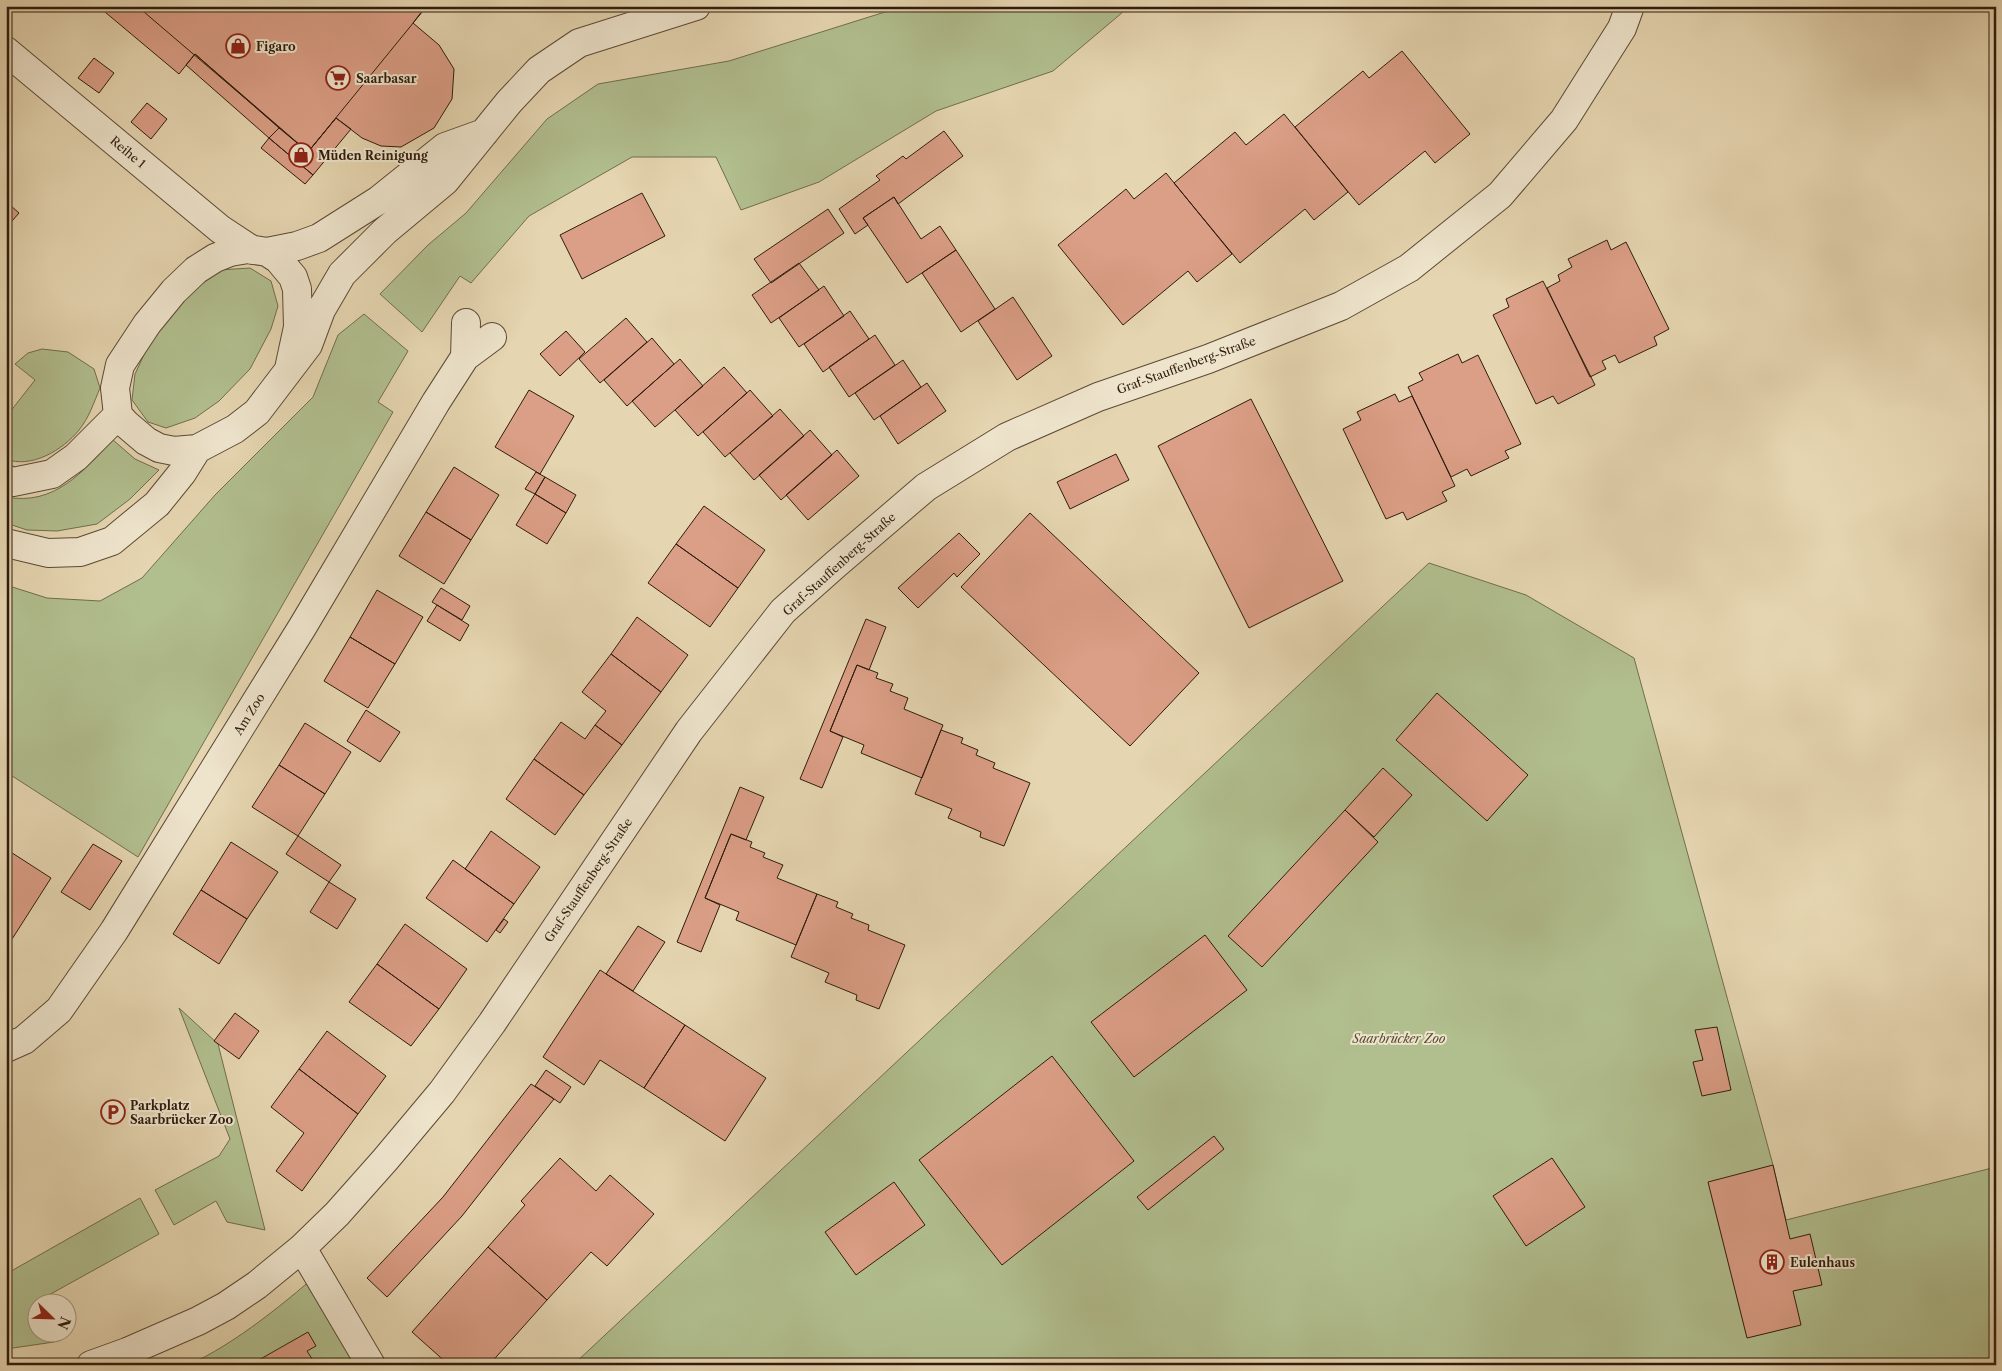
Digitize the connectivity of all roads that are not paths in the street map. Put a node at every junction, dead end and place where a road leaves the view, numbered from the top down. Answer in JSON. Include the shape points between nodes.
{"nodes":[{"id":1,"x":696,"y":6,"type":"edge"},
{"id":2,"x":1630,"y":6,"type":"edge"},
{"id":3,"x":6,"y":51,"type":"edge"},
{"id":4,"x":485,"y":132,"type":"junction"},
{"id":5,"x":259,"y":251,"type":"junction"},
{"id":6,"x":466,"y":323,"type":"dead end"},
{"id":7,"x":492,"y":337,"type":"dead end"},
{"id":8,"x":465,"y":357,"type":"junction"},
{"id":9,"x":289,"y":369,"type":"junction"},
{"id":10,"x":118,"y":415,"type":"junction"},
{"id":11,"x":197,"y":450,"type":"junction"},
{"id":12,"x":6,"y":479,"type":"edge"},
{"id":13,"x":6,"y":543,"type":"edge"},
{"id":14,"x":6,"y":1048,"type":"edge"},
{"id":15,"x":302,"y":1248,"type":"junction"},
{"id":16,"x":91,"y":1365,"type":"edge"},
{"id":17,"x":371,"y":1365,"type":"edge"}],
"edges":[{"from":1,"to":4,"type":"street","via":[[579,43],[539,70]]},
{"from":2,"to":15,"type":"street","name":"Graf-Stauffenberg-Straße","via":[[1622,28],[1564,120],[1500,195],[1409,268],[1340,306],[1208,359],[1098,397],[1007,437],[926,487],[784,611],[689,731],[442,1092],[337,1214]]},
{"from":3,"to":5,"type":"street","name":"Reihe 1","via":[[220,229]]},
{"from":4,"to":5,"type":"street","via":[[445,147],[379,200],[319,238],[298,246]]},
{"from":4,"to":9,"type":"street","via":[[444,181],[385,231],[342,274],[321,310],[308,345]]},
{"from":5,"to":9,"type":"street","name":"Reihe 1","via":[[286,266],[297,289],[298,327]]},
{"from":5,"to":10,"type":"street","via":[[230,252],[215,258],[196,270],[158,309],[120,365],[115,388]]},
{"from":6,"to":8,"type":"street"},
{"from":7,"to":8,"type":"street","name":"Am Zoo"},
{"from":8,"to":14,"type":"street","name":"Am Zoo","via":[[114,931],[59,1010],[24,1040]]},
{"from":9,"to":11,"type":"street","via":[[257,412],[235,430]]},
{"from":10,"to":11,"type":"street","via":[[134,432],[159,448]]},
{"from":10,"to":12,"type":"street","via":[[76,457],[52,474],[12,482]]},
{"from":11,"to":13,"type":"street","via":[[156,504],[112,541],[80,552],[48,553]]},
{"from":15,"to":16,"type":"street","name":"Graf-Stauffenberg-Straße","via":[[226,1306],[198,1321]]},
{"from":15,"to":17,"type":"street"}]}
